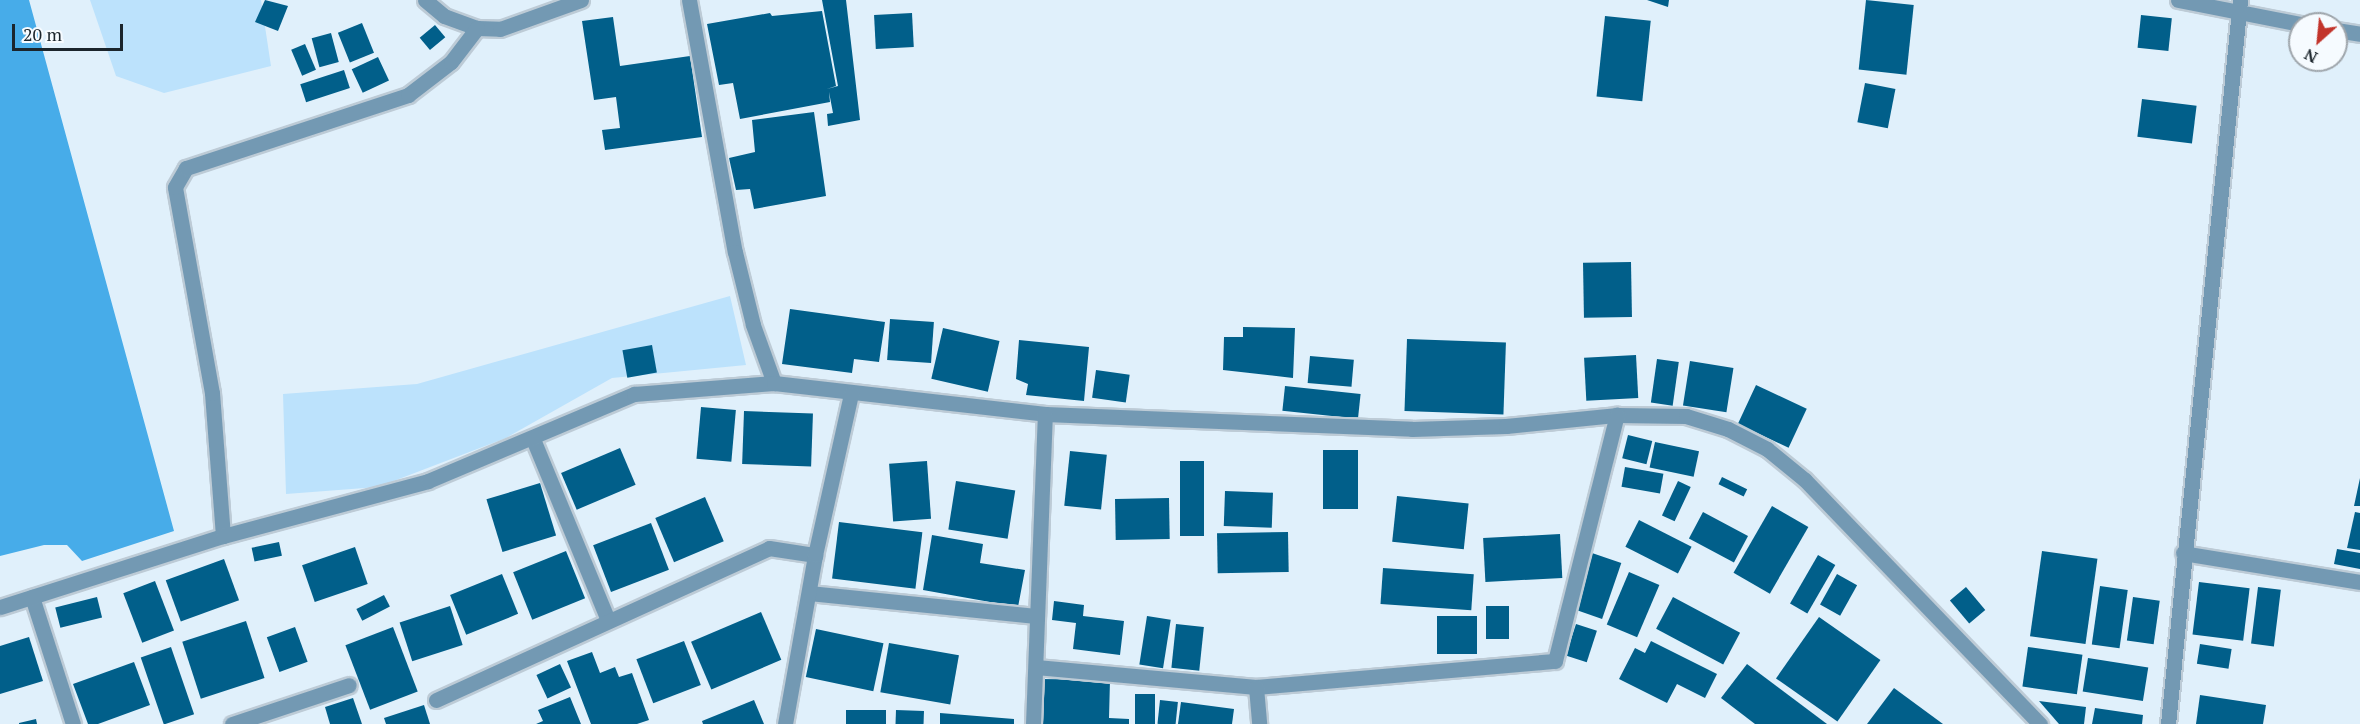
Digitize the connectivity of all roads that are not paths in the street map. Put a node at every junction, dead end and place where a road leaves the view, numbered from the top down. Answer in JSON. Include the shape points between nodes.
{"nodes":[{"id":1,"x":425,"y":0,"type":"edge"},
{"id":2,"x":581,"y":0,"type":"edge"},
{"id":3,"x":689,"y":0,"type":"edge"},
{"id":4,"x":2178,"y":0,"type":"edge"},
{"id":5,"x":2239,"y":7,"type":"edge"},
{"id":6,"x":2288,"y":21,"type":"edge"},
{"id":7,"x":477,"y":28,"type":"junction"},
{"id":8,"x":774,"y":383,"type":"junction"},
{"id":9,"x":851,"y":394,"type":"junction"},
{"id":10,"x":1045,"y":414,"type":"junction"},
{"id":11,"x":1617,"y":415,"type":"junction"},
{"id":12,"x":533,"y":439,"type":"junction"},
{"id":13,"x":223,"y":536,"type":"junction"},
{"id":14,"x":2183,"y":553,"type":"junction"},
{"id":15,"x":815,"y":555,"type":"junction"},
{"id":16,"x":2360,"y":582,"type":"edge"},
{"id":17,"x":809,"y":593,"type":"junction"},
{"id":18,"x":32,"y":597,"type":"junction"},
{"id":19,"x":0,"y":608,"type":"edge"},
{"id":20,"x":1036,"y":616,"type":"junction"},
{"id":21,"x":608,"y":620,"type":"junction"},
{"id":22,"x":1036,"y":667,"type":"junction"},
{"id":23,"x":349,"y":685,"type":"dead end"},
{"id":24,"x":1256,"y":687,"type":"junction"},
{"id":25,"x":436,"y":700,"type":"dead end"},
{"id":26,"x":73,"y":724,"type":"edge"},
{"id":27,"x":232,"y":724,"type":"edge"},
{"id":28,"x":785,"y":724,"type":"edge"},
{"id":29,"x":1033,"y":724,"type":"edge"},
{"id":30,"x":1259,"y":724,"type":"edge"},
{"id":31,"x":2040,"y":724,"type":"edge"},
{"id":32,"x":2168,"y":724,"type":"edge"}],
"edges":[{"from":1,"to":7,"type":"street","via":[[444,16]]},
{"from":2,"to":7,"type":"street","via":[[500,29]]},
{"from":3,"to":8,"type":"street","via":[[735,252],[753,325]]},
{"from":4,"to":5,"type":"street"},
{"from":5,"to":6,"type":"street"},
{"from":5,"to":14,"type":"street"},
{"from":7,"to":13,"type":"street","via":[[451,62],[408,95],[186,168],[176,187],[212,393]]},
{"from":8,"to":9,"type":"street"},
{"from":8,"to":12,"type":"street","via":[[634,394]]},
{"from":9,"to":10,"type":"street"},
{"from":9,"to":15,"type":"street"},
{"from":10,"to":11,"type":"street","via":[[1412,429],[1506,426]]},
{"from":10,"to":20,"type":"street"},
{"from":11,"to":24,"type":"street","via":[[1554,661]]},
{"from":11,"to":31,"type":"street","via":[[1686,416],[1728,429],[1767,449],[1805,480]]},
{"from":12,"to":13,"type":"street","via":[[428,481]]},
{"from":12,"to":21,"type":"street"},
{"from":13,"to":18,"type":"street"},
{"from":14,"to":16,"type":"street"},
{"from":14,"to":32,"type":"street"},
{"from":15,"to":17,"type":"street"},
{"from":15,"to":21,"type":"street","via":[[769,548]]},
{"from":17,"to":20,"type":"street"},
{"from":17,"to":28,"type":"street"},
{"from":18,"to":19,"type":"street"},
{"from":18,"to":26,"type":"street"},
{"from":20,"to":22,"type":"street"},
{"from":21,"to":25,"type":"street"},
{"from":22,"to":24,"type":"street"},
{"from":22,"to":29,"type":"street"},
{"from":23,"to":27,"type":"street"},
{"from":24,"to":30,"type":"street"}]}
